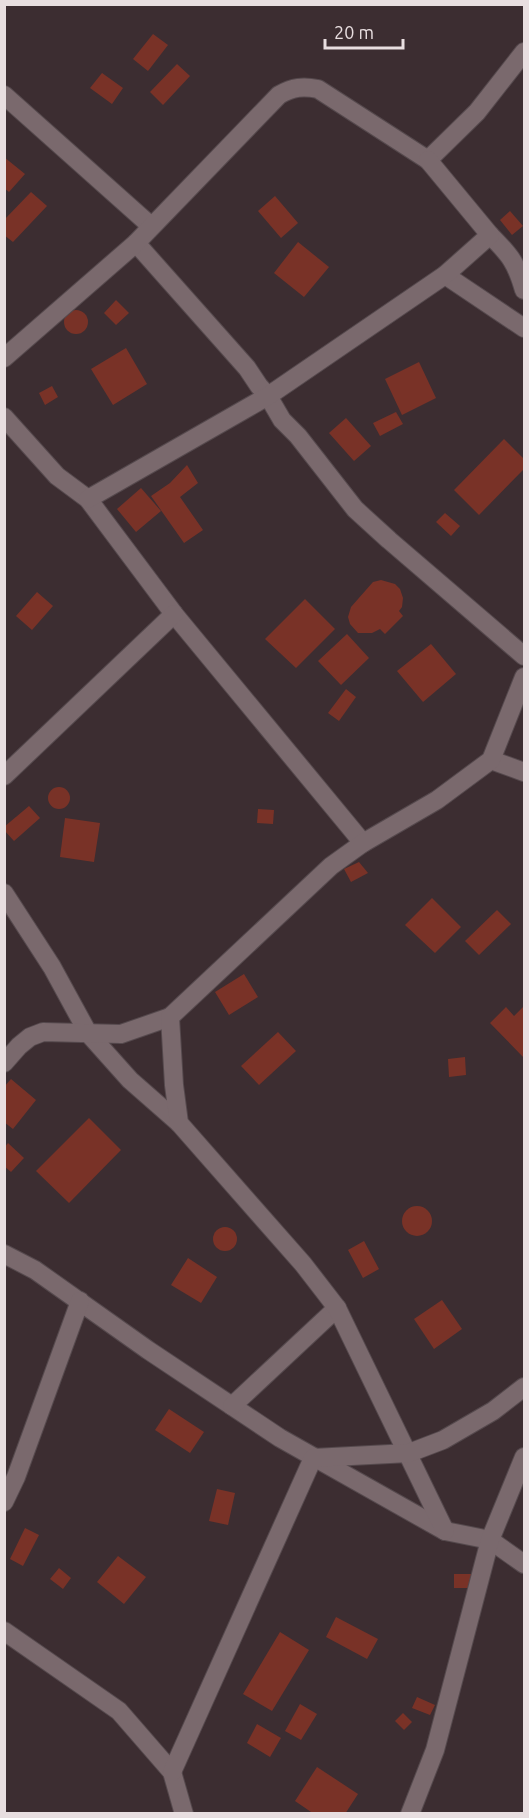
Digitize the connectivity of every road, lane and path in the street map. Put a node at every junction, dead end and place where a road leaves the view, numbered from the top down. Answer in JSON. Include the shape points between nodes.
{"nodes":[{"id":1,"x":525,"y":52,"type":"edge"},
{"id":2,"x":8,"y":105,"type":"edge"},
{"id":3,"x":428,"y":160,"type":"junction"},
{"id":4,"x":151,"y":226,"type":"junction"},
{"id":5,"x":490,"y":235,"type":"junction"},
{"id":6,"x":136,"y":243,"type":"junction"},
{"id":7,"x":445,"y":275,"type":"junction"},
{"id":8,"x":525,"y":290,"type":"edge"},
{"id":9,"x":525,"y":328,"type":"edge"},
{"id":10,"x":4,"y":358,"type":"edge"},
{"id":11,"x":268,"y":396,"type":"junction"},
{"id":12,"x":4,"y":417,"type":"edge"},
{"id":13,"x":88,"y":499,"type":"junction"},
{"id":14,"x":174,"y":614,"type":"junction"},
{"id":15,"x":525,"y":656,"type":"edge"},
{"id":16,"x":525,"y":678,"type":"edge"},
{"id":17,"x":491,"y":760,"type":"junction"},
{"id":18,"x":525,"y":772,"type":"edge"},
{"id":19,"x":4,"y":776,"type":"edge"},
{"id":20,"x":363,"y":843,"type":"junction"},
{"id":21,"x":4,"y":892,"type":"edge"},
{"id":22,"x":170,"y":1017,"type":"junction"},
{"id":23,"x":88,"y":1033,"type":"junction"},
{"id":24,"x":4,"y":1063,"type":"edge"},
{"id":25,"x":179,"y":1123,"type":"junction"},
{"id":26,"x":4,"y":1254,"type":"edge"},
{"id":27,"x":80,"y":1301,"type":"junction"},
{"id":28,"x":338,"y":1308,"type":"junction"},
{"id":29,"x":525,"y":1388,"type":"edge"},
{"id":30,"x":232,"y":1406,"type":"junction"},
{"id":31,"x":409,"y":1453,"type":"junction"},
{"id":32,"x":525,"y":1457,"type":"edge"},
{"id":33,"x":313,"y":1458,"type":"junction"},
{"id":34,"x":10,"y":1476,"type":"edge"},
{"id":35,"x":4,"y":1502,"type":"edge"},
{"id":36,"x":445,"y":1531,"type":"junction"},
{"id":37,"x":490,"y":1540,"type":"junction"},
{"id":38,"x":525,"y":1564,"type":"edge"},
{"id":39,"x":4,"y":1631,"type":"edge"},
{"id":40,"x":172,"y":1772,"type":"junction"},
{"id":41,"x":184,"y":1814,"type":"edge"},
{"id":42,"x":410,"y":1814,"type":"edge"}],
"edges":[{"from":1,"to":3,"type":"street","via":[[477,112]]},
{"from":2,"to":4,"type":"street"},
{"from":3,"to":4,"type":"street","via":[[318,89],[291,88],[279,94]]},
{"from":3,"to":5,"type":"street"},
{"from":4,"to":6,"type":"street"},
{"from":5,"to":7,"type":"street"},
{"from":5,"to":8,"type":"street","via":[[517,266]]},
{"from":6,"to":10,"type":"street"},
{"from":6,"to":11,"type":"street"},
{"from":7,"to":9,"type":"street"},
{"from":7,"to":11,"type":"street"},
{"from":11,"to":13,"type":"street"},
{"from":11,"to":15,"type":"street","via":[[282,420],[355,509]]},
{"from":12,"to":13,"type":"street","via":[[57,476]]},
{"from":13,"to":14,"type":"street"},
{"from":14,"to":19,"type":"street"},
{"from":14,"to":20,"type":"street"},
{"from":16,"to":17,"type":"street"},
{"from":17,"to":18,"type":"street"},
{"from":17,"to":20,"type":"street","via":[[437,800]]},
{"from":20,"to":22,"type":"street","via":[[331,866]]},
{"from":21,"to":23,"type":"street"},
{"from":22,"to":23,"type":"street","via":[[127,1032]]},
{"from":22,"to":25,"type":"street"},
{"from":23,"to":24,"type":"street","via":[[43,1032],[30,1037]]},
{"from":23,"to":25,"type":"street","via":[[130,1080]]},
{"from":25,"to":28,"type":"street"},
{"from":26,"to":27,"type":"street"},
{"from":27,"to":30,"type":"street"},
{"from":27,"to":34,"type":"street"},
{"from":28,"to":30,"type":"street"},
{"from":28,"to":31,"type":"street"},
{"from":29,"to":31,"type":"street","via":[[493,1412],[443,1440]]},
{"from":30,"to":33,"type":"street"},
{"from":31,"to":33,"type":"street"},
{"from":31,"to":36,"type":"street"},
{"from":32,"to":37,"type":"street"},
{"from":33,"to":36,"type":"street"},
{"from":33,"to":40,"type":"street"},
{"from":34,"to":35,"type":"street"},
{"from":36,"to":37,"type":"street"},
{"from":37,"to":38,"type":"street"},
{"from":37,"to":42,"type":"street","via":[[435,1750]]},
{"from":39,"to":40,"type":"street","via":[[119,1711]]},
{"from":40,"to":41,"type":"street"}]}
